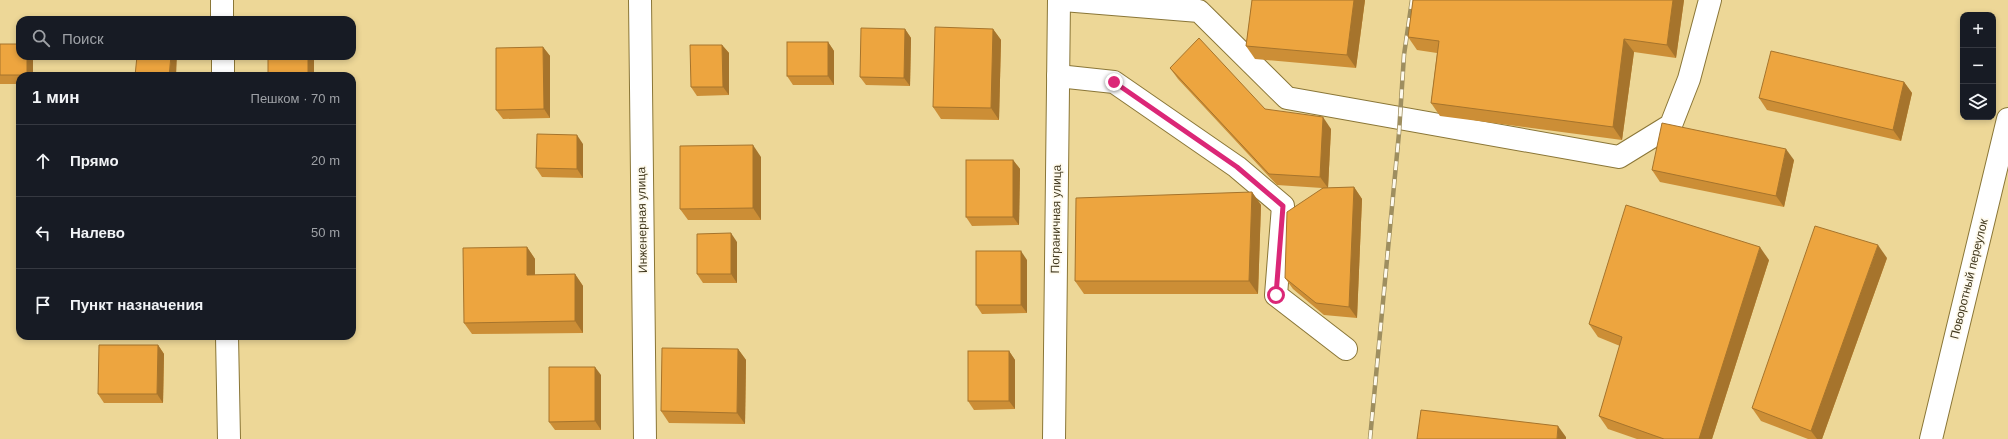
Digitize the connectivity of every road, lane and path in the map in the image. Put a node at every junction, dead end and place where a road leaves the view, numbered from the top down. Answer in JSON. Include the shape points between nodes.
{"nodes":[{"id":1,"x":222,"y":0,"type":"edge"},
{"id":2,"x":640,"y":0,"type":"edge"},
{"id":3,"x":1059,"y":0,"type":"edge"},
{"id":4,"x":1063,"y":0,"type":"edge"},
{"id":5,"x":1710,"y":0,"type":"edge"},
{"id":6,"x":1200,"y":5,"type":"edge"},
{"id":7,"x":222,"y":16,"type":"edge"},
{"id":8,"x":223,"y":60,"type":"edge"},
{"id":9,"x":223,"y":72,"type":"edge"},
{"id":10,"x":1058,"y":76,"type":"junction"},
{"id":11,"x":2008,"y":119,"type":"edge"},
{"id":12,"x":227,"y":340,"type":"edge"},
{"id":13,"x":1346,"y":349,"type":"dead end"},
{"id":14,"x":229,"y":439,"type":"edge"},
{"id":15,"x":644,"y":439,"type":"edge"},
{"id":16,"x":1054,"y":439,"type":"edge"},
{"id":17,"x":1931,"y":439,"type":"edge"}],
"edges":[{"from":1,"to":7,"type":"street"},
{"from":2,"to":15,"type":"street","name":"Инженерная улица"},
{"from":3,"to":10,"type":"street","name":"Пограничная улица"},
{"from":4,"to":6,"type":"street"},
{"from":5,"to":6,"type":"street","via":[[1689,79],[1671,125],[1619,157],[1287,98]]},
{"from":8,"to":9,"type":"street"},
{"from":10,"to":13,"type":"street","via":[[1114,82],[1237,167],[1283,206],[1276,295]]},
{"from":10,"to":16,"type":"street","name":"Пограничная улица"},
{"from":11,"to":17,"type":"street","name":"Поворотный переулок"},
{"from":12,"to":14,"type":"street"}]}
